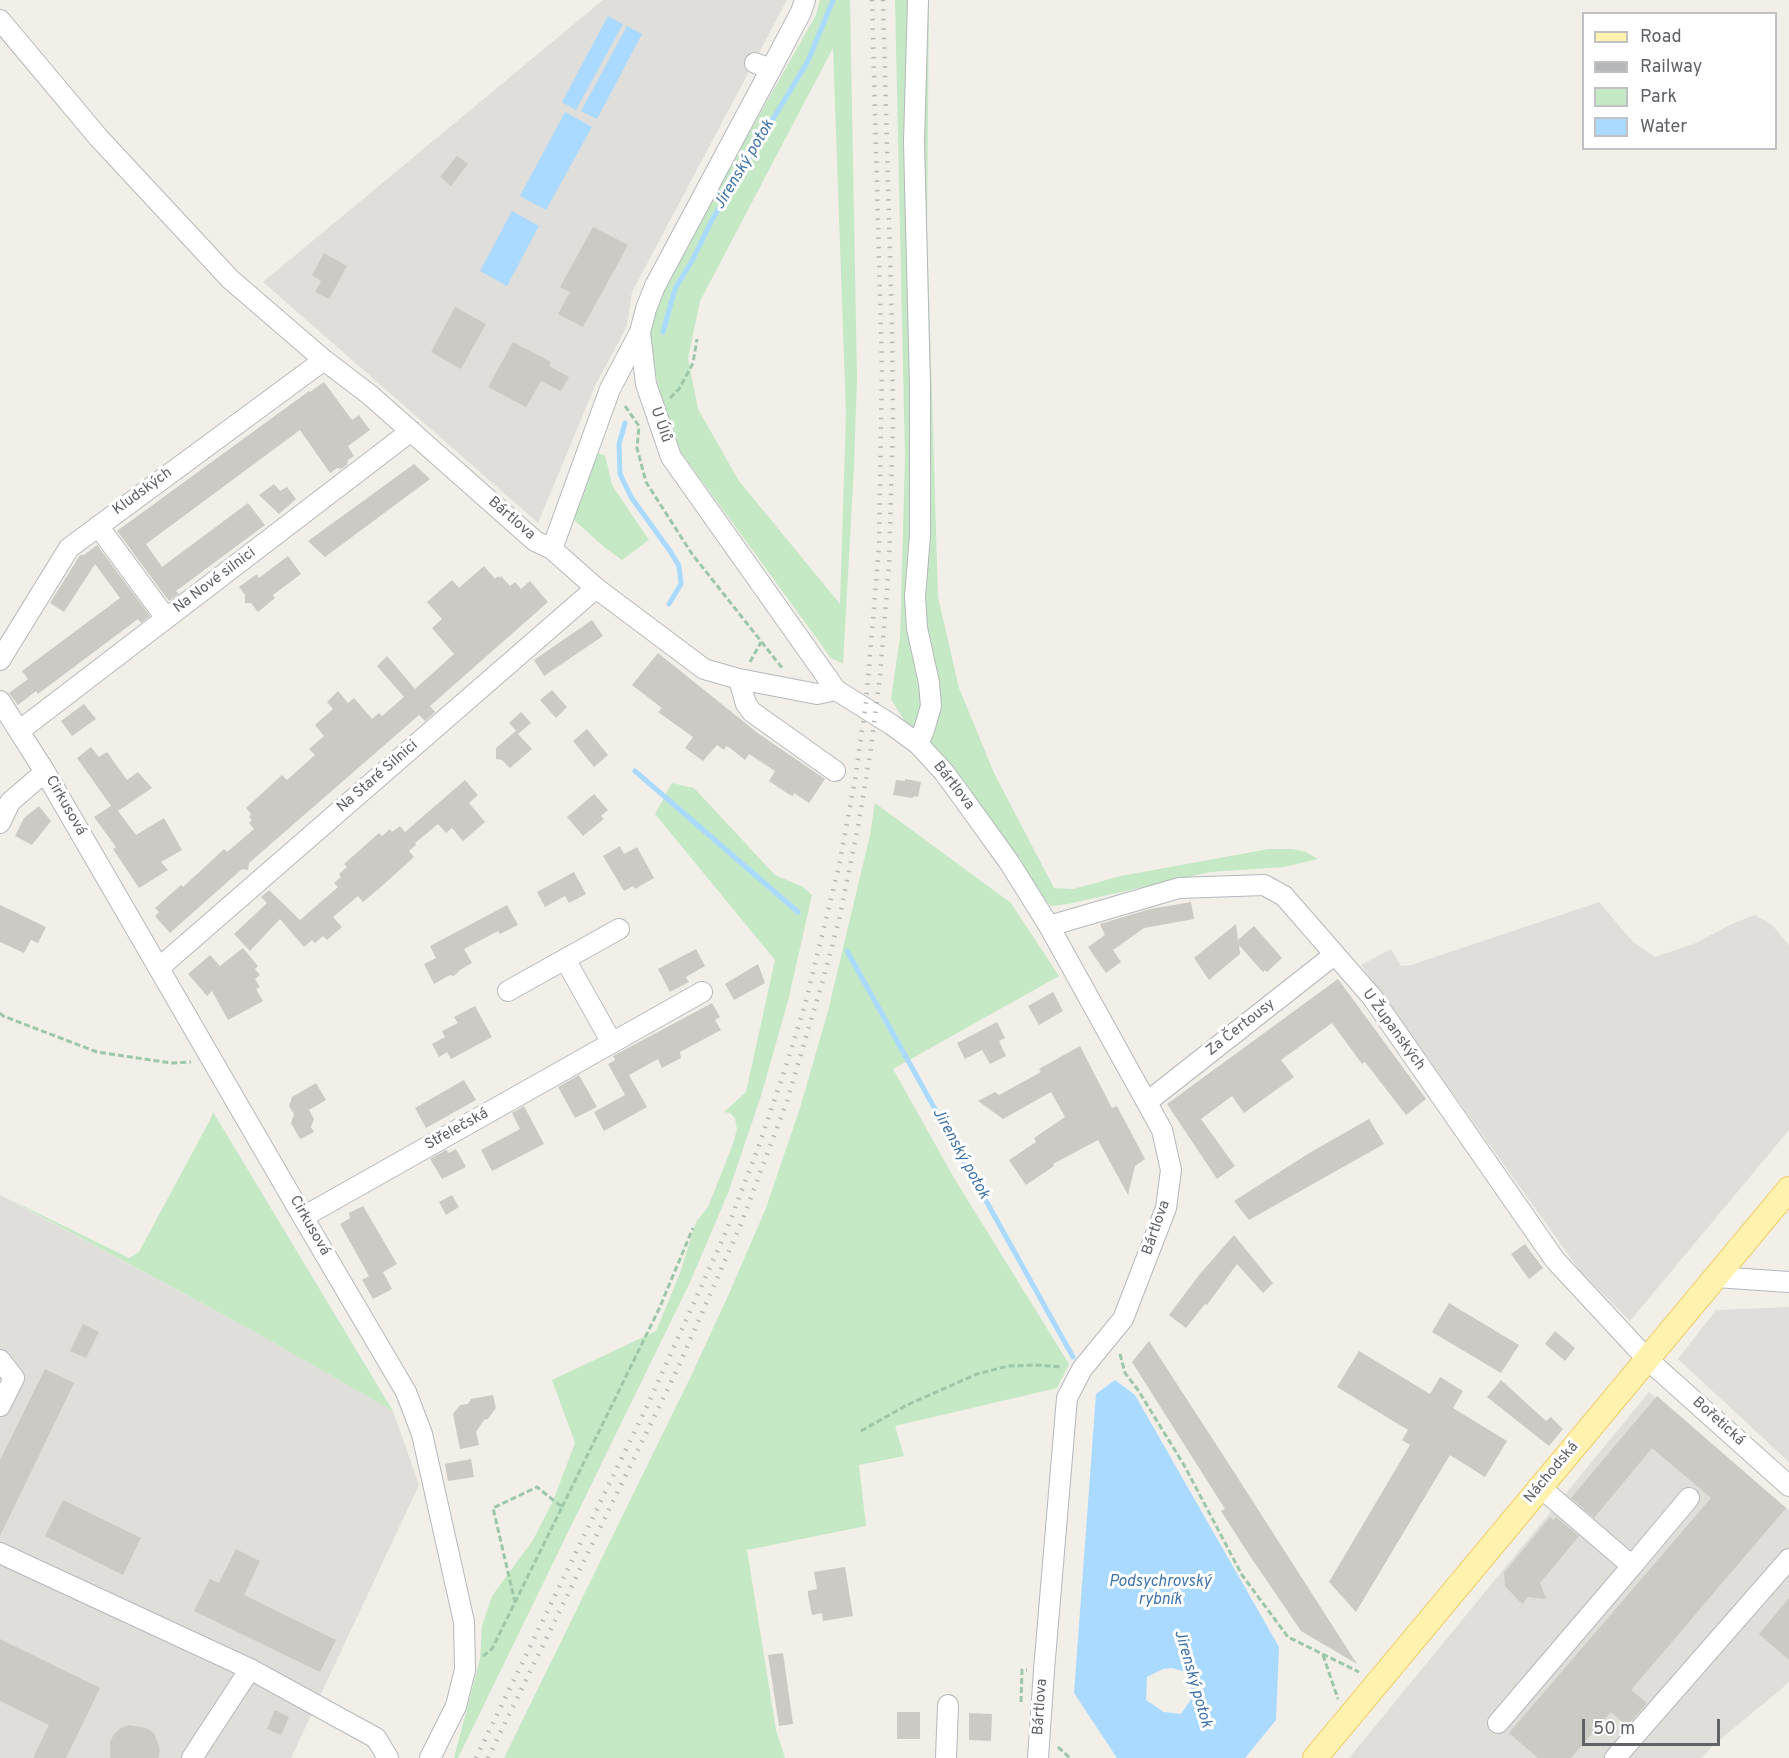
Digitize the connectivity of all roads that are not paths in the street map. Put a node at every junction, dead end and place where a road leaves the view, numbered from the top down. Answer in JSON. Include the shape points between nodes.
{"nodes":[{"id":1,"x":805,"y":0,"type":"edge"},
{"id":2,"x":918,"y":0,"type":"edge"},
{"id":3,"x":0,"y":20,"type":"edge"},
{"id":4,"x":640,"y":332,"type":"junction"},
{"id":5,"x":324,"y":360,"type":"junction"},
{"id":6,"x":411,"y":431,"type":"junction"},
{"id":7,"x":98,"y":526,"type":"junction"},
{"id":8,"x":552,"y":549,"type":"junction"},
{"id":9,"x":596,"y":588,"type":"junction"},
{"id":10,"x":166,"y":618,"type":"junction"},
{"id":11,"x":0,"y":660,"type":"edge"},
{"id":12,"x":739,"y":679,"type":"junction"},
{"id":13,"x":840,"y":693,"type":"junction"},
{"id":14,"x":0,"y":701,"type":"edge"},
{"id":15,"x":19,"y":731,"type":"junction"},
{"id":16,"x":918,"y":744,"type":"junction"},
{"id":17,"x":835,"y":771,"type":"dead end"},
{"id":18,"x":45,"y":772,"type":"junction"},
{"id":19,"x":0,"y":823,"type":"edge"},
{"id":20,"x":1049,"y":926,"type":"junction"},
{"id":21,"x":619,"y":928,"type":"dead end"},
{"id":22,"x":1334,"y":955,"type":"junction"},
{"id":23,"x":565,"y":959,"type":"junction"},
{"id":24,"x":160,"y":967,"type":"junction"},
{"id":25,"x":508,"y":991,"type":"dead end"},
{"id":26,"x":702,"y":992,"type":"dead end"},
{"id":27,"x":612,"y":1043,"type":"junction"},
{"id":28,"x":1147,"y":1102,"type":"junction"},
{"id":29,"x":1789,"y":1189,"type":"edge"},
{"id":30,"x":303,"y":1217,"type":"junction"},
{"id":31,"x":1716,"y":1277,"type":"junction"},
{"id":32,"x":1789,"y":1282,"type":"edge"},
{"id":33,"x":1647,"y":1359,"type":"junction"},
{"id":34,"x":0,"y":1360,"type":"edge"},
{"id":35,"x":0,"y":1406,"type":"edge"},
{"id":36,"x":1789,"y":1486,"type":"edge"},
{"id":37,"x":1540,"y":1487,"type":"junction"},
{"id":38,"x":1689,"y":1498,"type":"dead end"},
{"id":39,"x":0,"y":1553,"type":"edge"},
{"id":40,"x":1789,"y":1559,"type":"edge"},
{"id":41,"x":1632,"y":1566,"type":"junction"},
{"id":42,"x":250,"y":1669,"type":"junction"},
{"id":43,"x":948,"y":1705,"type":"dead end"},
{"id":44,"x":1498,"y":1723,"type":"dead end"},
{"id":45,"x":192,"y":1758,"type":"edge"},
{"id":46,"x":388,"y":1758,"type":"edge"},
{"id":47,"x":430,"y":1758,"type":"edge"},
{"id":48,"x":946,"y":1758,"type":"edge"},
{"id":49,"x":1038,"y":1758,"type":"edge"},
{"id":50,"x":1315,"y":1758,"type":"edge"},
{"id":51,"x":1615,"y":1758,"type":"edge"}],
"edges":[{"from":1,"to":4,"type":"street","via":[[801,12],[763,66],[655,286]]},
{"from":2,"to":16,"type":"street","via":[[914,142],[920,535],[915,597],[931,706]]},
{"from":3,"to":5,"type":"street","name":"Bártlova","via":[[99,137],[230,279]]},
{"from":4,"to":8,"type":"street","via":[[610,389]]},
{"from":4,"to":13,"type":"street","name":"U Úlů","via":[[646,384],[671,457]]},
{"from":5,"to":6,"type":"street","name":"Bártlova"},
{"from":5,"to":7,"type":"street","name":"Kludských"},
{"from":6,"to":8,"type":"street","name":"Bártlova","via":[[535,541]]},
{"from":6,"to":10,"type":"street","name":"Na Nové silnici"},
{"from":7,"to":10,"type":"street"},
{"from":7,"to":11,"type":"street","name":"Kludských","via":[[69,548]]},
{"from":8,"to":9,"type":"street","name":"Bártlova"},
{"from":9,"to":12,"type":"street","name":"Bártlova","via":[[704,669]]},
{"from":9,"to":24,"type":"street","name":"Na Staré Silnici"},
{"from":10,"to":15,"type":"street","name":"Na Nové silnici"},
{"from":12,"to":13,"type":"street","name":"Bártlova","via":[[817,694]]},
{"from":12,"to":17,"type":"street","via":[[752,712]]},
{"from":13,"to":16,"type":"street","name":"Bártlova"},
{"from":14,"to":15,"type":"street"},
{"from":15,"to":18,"type":"street","name":"Cirkusová"},
{"from":16,"to":20,"type":"street","name":"Bártlova","via":[[967,803]]},
{"from":18,"to":19,"type":"street","via":[[10,802]]},
{"from":18,"to":24,"type":"street","name":"Cirkusová"},
{"from":20,"to":22,"type":"street","name":"U Županských","via":[[1179,888],[1264,885],[1284,896]]},
{"from":20,"to":28,"type":"street","name":"Bártlova"},
{"from":21,"to":23,"type":"street"},
{"from":22,"to":28,"type":"street","name":"Za Čertousy"},
{"from":22,"to":33,"type":"street","name":"U Županských","via":[[1372,997],[1555,1260]]},
{"from":23,"to":25,"type":"street"},
{"from":23,"to":27,"type":"street"},
{"from":24,"to":30,"type":"street","name":"Cirkusová"},
{"from":26,"to":27,"type":"street","name":"Střelečská"},
{"from":27,"to":30,"type":"street","name":"Střelečská"},
{"from":28,"to":49,"type":"street","name":"Bártlova","via":[[1162,1130],[1171,1170],[1166,1208],[1123,1319],[1082,1369],[1067,1398]]},
{"from":29,"to":31,"type":"main road","name":"Náchodská"},
{"from":30,"to":47,"type":"street","name":"Cirkusová","via":[[406,1392],[422,1434],[464,1622],[465,1670],[456,1706]]},
{"from":31,"to":32,"type":"street"},
{"from":31,"to":33,"type":"main road","name":"Náchodská"},
{"from":33,"to":36,"type":"street","name":"Bořetická"},
{"from":33,"to":37,"type":"main road","name":"Náchodská"},
{"from":34,"to":35,"type":"street","via":[[14,1378]]},
{"from":37,"to":41,"type":"street"},
{"from":37,"to":50,"type":"main road","name":"Náchodská"},
{"from":38,"to":41,"type":"street"},
{"from":39,"to":42,"type":"street"},
{"from":40,"to":51,"type":"street"},
{"from":41,"to":44,"type":"street"},
{"from":42,"to":45,"type":"street"},
{"from":42,"to":46,"type":"street","via":[[376,1738]]},
{"from":43,"to":48,"type":"street"}]}
